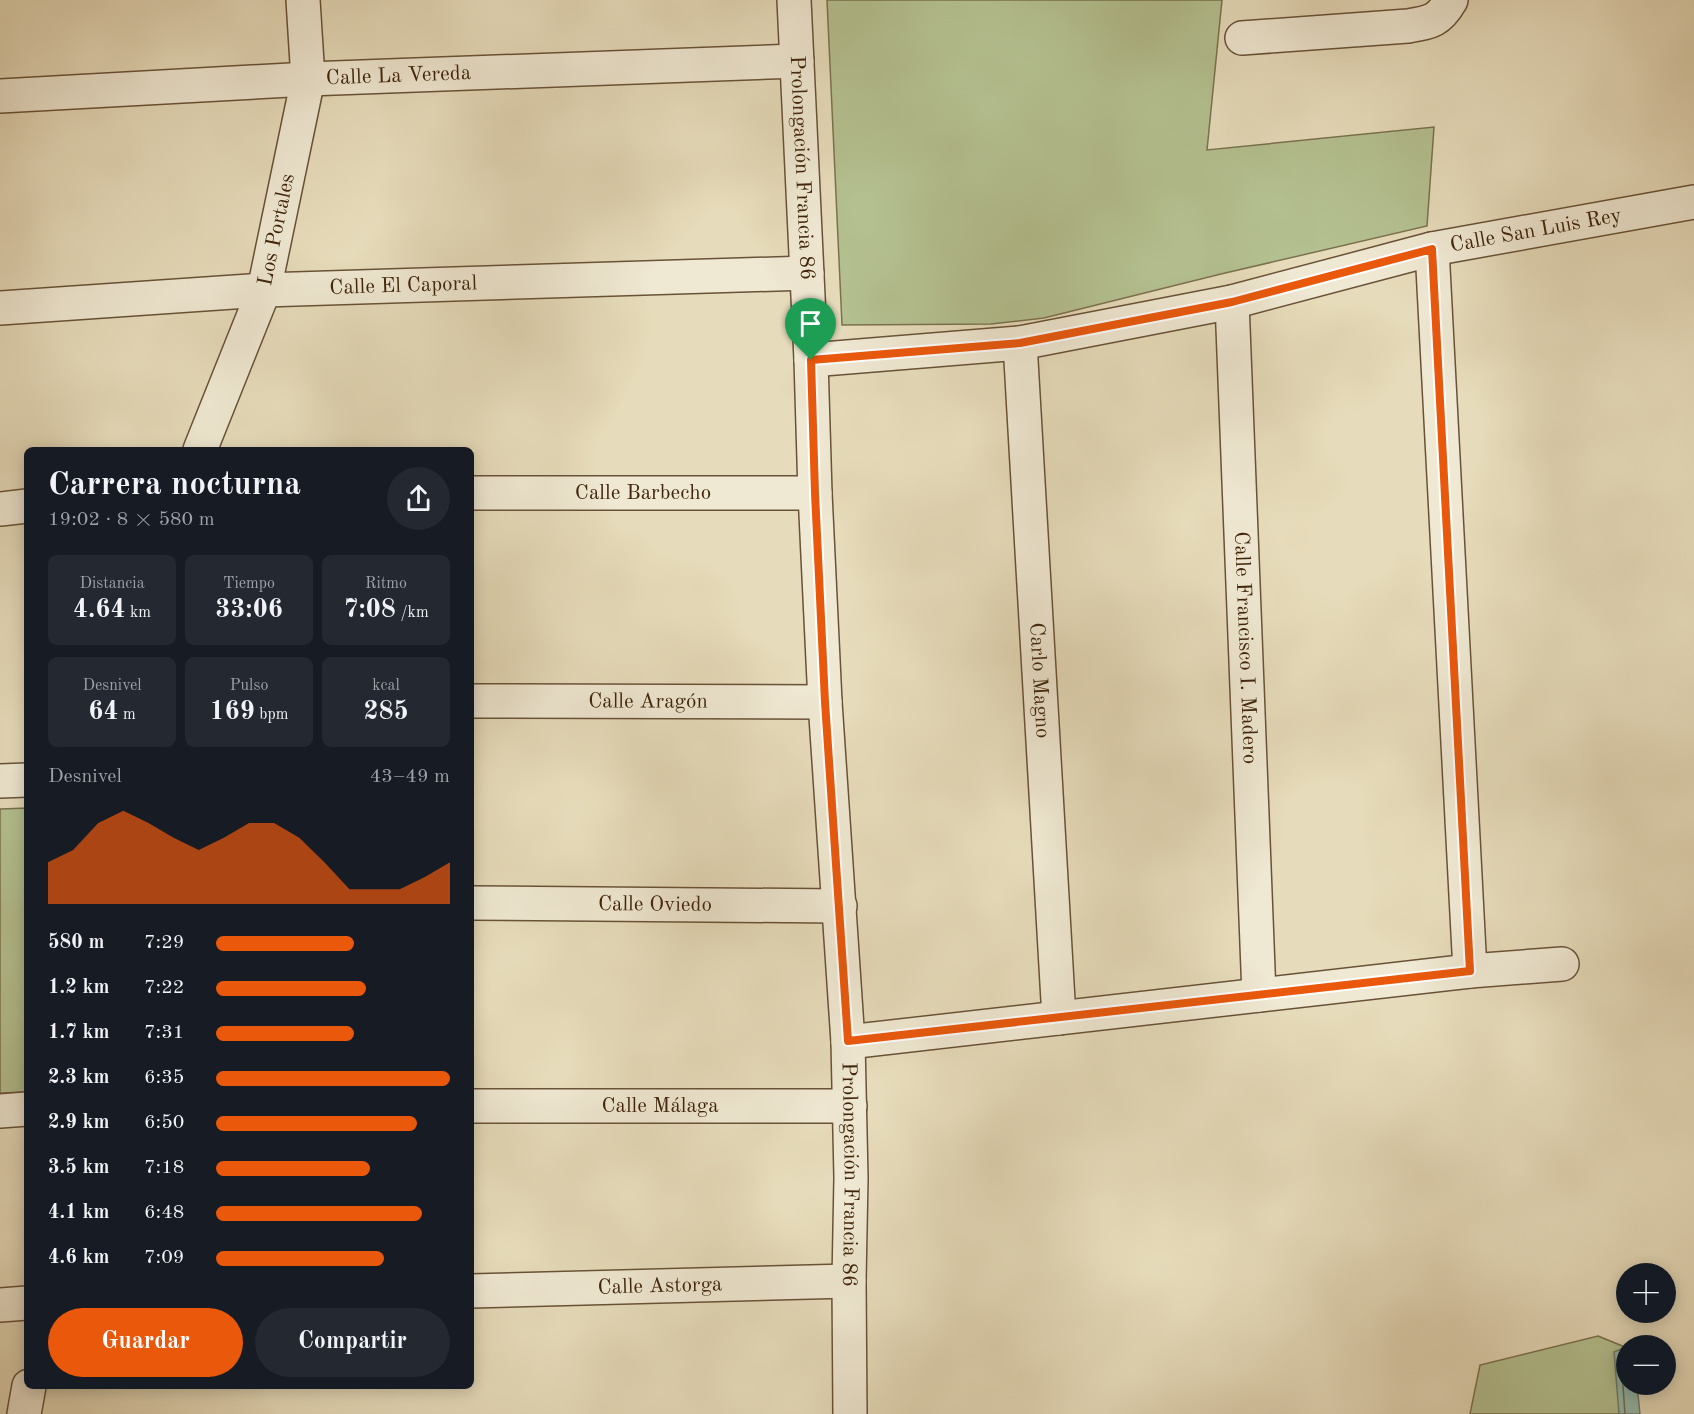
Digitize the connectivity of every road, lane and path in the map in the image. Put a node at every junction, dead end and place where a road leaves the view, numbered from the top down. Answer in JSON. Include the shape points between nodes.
{"nodes":[{"id":1,"x":303,"y":0,"type":"edge"},
{"id":2,"x":794,"y":0,"type":"edge"},
{"id":3,"x":1451,"y":0,"type":"edge"},
{"id":4,"x":1242,"y":38,"type":"dead end"},
{"id":5,"x":797,"y":61,"type":"junction"},
{"id":6,"x":308,"y":79,"type":"junction"},
{"id":7,"x":0,"y":96,"type":"edge"},
{"id":8,"x":1694,"y":202,"type":"edge"},
{"id":9,"x":1432,"y":249,"type":"junction"},
{"id":10,"x":807,"y":273,"type":"junction"},
{"id":11,"x":264,"y":290,"type":"junction"},
{"id":12,"x":1232,"y":302,"type":"junction"},
{"id":13,"x":0,"y":308,"type":"edge"},
{"id":14,"x":1020,"y":343,"type":"junction"},
{"id":15,"x":811,"y":360,"type":"junction"},
{"id":16,"x":201,"y":447,"type":"edge"},
{"id":17,"x":474,"y":493,"type":"edge"},
{"id":18,"x":815,"y":493,"type":"junction"},
{"id":19,"x":24,"y":506,"type":"edge"},
{"id":20,"x":0,"y":508,"type":"edge"},
{"id":21,"x":474,"y":701,"type":"edge"},
{"id":22,"x":825,"y":702,"type":"junction"},
{"id":23,"x":24,"y":780,"type":"edge"},
{"id":24,"x":0,"y":781,"type":"edge"},
{"id":25,"x":474,"y":903,"type":"edge"},
{"id":26,"x":840,"y":906,"type":"junction"},
{"id":27,"x":1562,"y":964,"type":"dead end"},
{"id":28,"x":1470,"y":971,"type":"junction"},
{"id":29,"x":1259,"y":995,"type":"junction"},
{"id":30,"x":1059,"y":1018,"type":"junction"},
{"id":31,"x":848,"y":1041,"type":"junction"},
{"id":32,"x":474,"y":1106,"type":"edge"},
{"id":33,"x":850,"y":1106,"type":"junction"},
{"id":34,"x":24,"y":1109,"type":"edge"},
{"id":35,"x":0,"y":1111,"type":"edge"},
{"id":36,"x":849,"y":1281,"type":"junction"},
{"id":37,"x":474,"y":1291,"type":"edge"},
{"id":38,"x":24,"y":1303,"type":"edge"},
{"id":39,"x":0,"y":1305,"type":"edge"},
{"id":40,"x":28,"y":1389,"type":"edge"},
{"id":41,"x":24,"y":1414,"type":"edge"},
{"id":42,"x":850,"y":1414,"type":"edge"}],
"edges":[{"from":1,"to":6,"type":"street","name":"Los Portales"},
{"from":2,"to":5,"type":"street","name":"Prolongación Francia 86"},
{"from":3,"to":4,"type":"street","via":[[1444,12],[1429,22],[1408,26]]},
{"from":5,"to":6,"type":"street","name":"Calle La Vereda"},
{"from":5,"to":10,"type":"street","name":"Prolongación Francia 86"},
{"from":6,"to":7,"type":"street","name":"Calle La Vereda"},
{"from":6,"to":11,"type":"street","name":"Los Portales"},
{"from":8,"to":9,"type":"street","name":"Calle San Luis Rey"},
{"from":9,"to":12,"type":"street","name":"Calle San Luis Rey"},
{"from":9,"to":28,"type":"street"},
{"from":10,"to":11,"type":"street","name":"Calle El Caporal"},
{"from":10,"to":15,"type":"street","name":"Prolongación Francia 86"},
{"from":11,"to":13,"type":"street","name":"Calle El Caporal"},
{"from":11,"to":16,"type":"street","name":"Los Portales"},
{"from":12,"to":14,"type":"street","name":"Calle San Luis Rey"},
{"from":12,"to":29,"type":"street","name":"Calle Francisco I. Madero"},
{"from":14,"to":15,"type":"street","name":"Calle San Luis Rey"},
{"from":14,"to":30,"type":"street","name":"Carlo Magno"},
{"from":15,"to":18,"type":"street","name":"Prolongación Francia 86"},
{"from":17,"to":18,"type":"street","name":"Calle Barbecho"},
{"from":18,"to":22,"type":"street","name":"Prolongación Francia 86"},
{"from":19,"to":20,"type":"street"},
{"from":21,"to":22,"type":"street","name":"Calle Aragón"},
{"from":22,"to":26,"type":"street","name":"Prolongación Francia 86"},
{"from":23,"to":24,"type":"street"},
{"from":25,"to":26,"type":"street","name":"Calle Oviedo"},
{"from":26,"to":31,"type":"street","name":"Prolongación Francia 86"},
{"from":27,"to":28,"type":"street"},
{"from":28,"to":29,"type":"street"},
{"from":29,"to":30,"type":"street"},
{"from":30,"to":31,"type":"street"},
{"from":31,"to":33,"type":"street","name":"Prolongación Francia 86"},
{"from":32,"to":33,"type":"street","name":"Calle Málaga"},
{"from":33,"to":36,"type":"street","name":"Prolongación Francia 86"},
{"from":34,"to":35,"type":"street"},
{"from":36,"to":37,"type":"street","name":"Calle Astorga"},
{"from":36,"to":42,"type":"street","name":"Prolongación Francia 86"},
{"from":38,"to":39,"type":"street"},
{"from":40,"to":41,"type":"street"}]}
